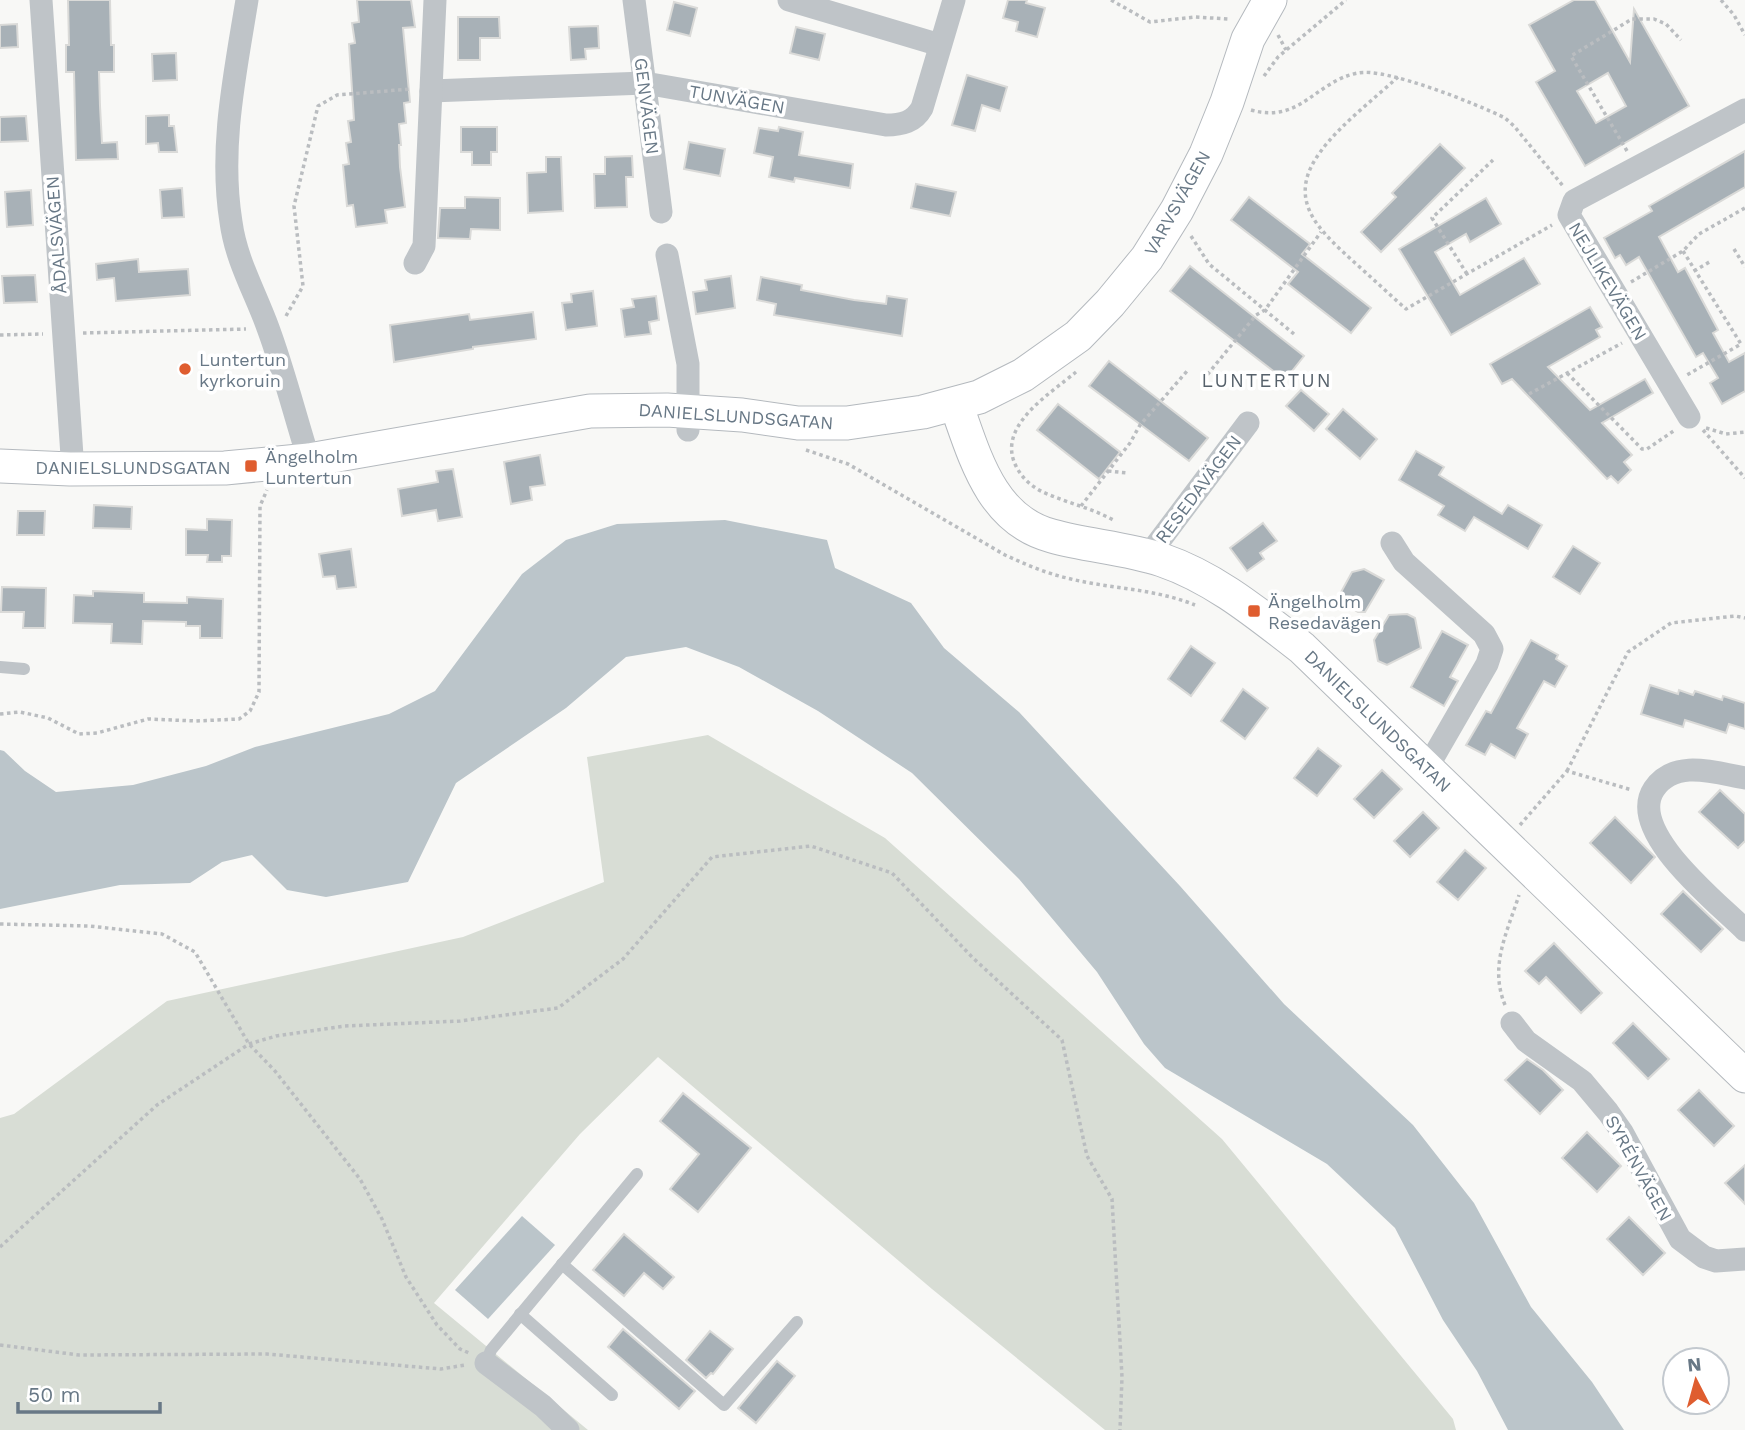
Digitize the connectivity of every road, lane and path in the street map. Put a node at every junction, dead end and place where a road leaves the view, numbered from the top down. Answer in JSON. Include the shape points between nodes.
{"nodes":[{"id":1,"x":41,"y":0,"type":"edge"},
{"id":2,"x":247,"y":0,"type":"edge"},
{"id":3,"x":435,"y":0,"type":"edge"},
{"id":4,"x":634,"y":0,"type":"edge"},
{"id":5,"x":789,"y":0,"type":"edge"},
{"id":6,"x":954,"y":0,"type":"edge"},
{"id":7,"x":1111,"y":0,"type":"edge"},
{"id":8,"x":1346,"y":0,"type":"edge"},
{"id":9,"x":1721,"y":0,"type":"edge"},
{"id":10,"x":1263,"y":13,"type":"edge"},
{"id":11,"x":1745,"y":35,"type":"edge"},
{"id":12,"x":1681,"y":40,"type":"dead end"},
{"id":13,"x":940,"y":46,"type":"junction"},
{"id":14,"x":1286,"y":50,"type":"junction"},
{"id":15,"x":1398,"y":77,"type":"junction"},
{"id":16,"x":1262,"y":78,"type":"dead end"},
{"id":17,"x":645,"y":83,"type":"junction"},
{"id":18,"x":432,"y":91,"type":"junction"},
{"id":19,"x":1252,"y":103,"type":"dead end"},
{"id":20,"x":1249,"y":110,"type":"junction"},
{"id":21,"x":1745,"y":110,"type":"edge"},
{"id":22,"x":1245,"y":119,"type":"dead end"},
{"id":23,"x":1493,"y":160,"type":"dead end"},
{"id":24,"x":1636,"y":168,"type":"junction"},
{"id":25,"x":1571,"y":208,"type":"junction"},
{"id":26,"x":1745,"y":208,"type":"edge"},
{"id":27,"x":661,"y":212,"type":"dead end"},
{"id":28,"x":1321,"y":232,"type":"junction"},
{"id":29,"x":1185,"y":242,"type":"dead end"},
{"id":30,"x":1734,"y":249,"type":"dead end"},
{"id":31,"x":1683,"y":251,"type":"junction"},
{"id":32,"x":667,"y":255,"type":"dead end"},
{"id":33,"x":1711,"y":261,"type":"dead end"},
{"id":34,"x":415,"y":263,"type":"dead end"},
{"id":35,"x":1745,"y":267,"type":"edge"},
{"id":36,"x":1694,"y":271,"type":"junction"},
{"id":37,"x":1467,"y":274,"type":"junction"},
{"id":38,"x":1615,"y":292,"type":"junction"},
{"id":39,"x":1265,"y":310,"type":"junction"},
{"id":40,"x":269,"y":329,"type":"junction"},
{"id":41,"x":63,"y":334,"type":"junction"},
{"id":42,"x":1294,"y":334,"type":"dead end"},
{"id":43,"x":1639,"y":334,"type":"junction"},
{"id":44,"x":0,"y":335,"type":"edge"},
{"id":45,"x":1743,"y":343,"type":"edge"},
{"id":46,"x":1083,"y":365,"type":"dead end"},
{"id":47,"x":1188,"y":370,"type":"dead end"},
{"id":48,"x":1567,"y":373,"type":"junction"},
{"id":49,"x":1203,"y":380,"type":"dead end"},
{"id":50,"x":1670,"y":385,"type":"junction"},
{"id":51,"x":1529,"y":394,"type":"dead end"},
{"id":52,"x":956,"y":404,"type":"junction"},
{"id":53,"x":1692,"y":419,"type":"junction"},
{"id":54,"x":688,"y":420,"type":"junction"},
{"id":55,"x":1248,"y":423,"type":"dead end"},
{"id":56,"x":1745,"y":432,"type":"edge"},
{"id":57,"x":800,"y":449,"type":"dead end"},
{"id":58,"x":309,"y":460,"type":"junction"},
{"id":59,"x":0,"y":466,"type":"edge"},
{"id":60,"x":71,"y":469,"type":"junction"},
{"id":61,"x":1108,"y":471,"type":"junction"},
{"id":62,"x":1127,"y":473,"type":"dead end"},
{"id":63,"x":1745,"y":478,"type":"edge"},
{"id":64,"x":258,"y":488,"type":"dead end"},
{"id":65,"x":1081,"y":506,"type":"junction"},
{"id":66,"x":1116,"y":522,"type":"dead end"},
{"id":67,"x":1392,"y":543,"type":"dead end"},
{"id":68,"x":1148,"y":555,"type":"junction"},
{"id":69,"x":1202,"y":609,"type":"dead end"},
{"id":70,"x":1745,"y":618,"type":"edge"},
{"id":71,"x":0,"y":667,"type":"edge"},
{"id":72,"x":24,"y":668,"type":"dead end"},
{"id":73,"x":0,"y":714,"type":"edge"},
{"id":74,"x":1427,"y":768,"type":"junction"},
{"id":75,"x":1567,"y":771,"type":"junction"},
{"id":76,"x":1745,"y":778,"type":"edge"},
{"id":77,"x":1651,"y":795,"type":"junction"},
{"id":78,"x":1525,"y":817,"type":"dead end"},
{"id":79,"x":1528,"y":866,"type":"junction"},
{"id":80,"x":0,"y":924,"type":"edge"},
{"id":81,"x":1745,"y":930,"type":"edge"},
{"id":82,"x":1512,"y":1023,"type":"joint"},
{"id":83,"x":249,"y":1044,"type":"junction"},
{"id":84,"x":1745,"y":1076,"type":"edge"},
{"id":85,"x":637,"y":1174,"type":"dead end"},
{"id":86,"x":0,"y":1247,"type":"edge"},
{"id":87,"x":1745,"y":1259,"type":"edge"},
{"id":88,"x":562,"y":1264,"type":"junction"},
{"id":89,"x":520,"y":1314,"type":"junction"},
{"id":90,"x":797,"y":1322,"type":"dead end"},
{"id":91,"x":0,"y":1345,"type":"edge"},
{"id":92,"x":486,"y":1363,"type":"junction"},
{"id":93,"x":612,"y":1395,"type":"dead end"},
{"id":94,"x":568,"y":1430,"type":"edge"},
{"id":95,"x":1119,"y":1430,"type":"edge"}],
"edges":[{"from":1,"to":41,"type":"street","name":"ÅDALSVÄGEN"},
{"from":2,"to":40,"type":"street","via":[[228,116],[227,190],[240,261]]},
{"from":3,"to":18,"type":"street"},
{"from":4,"to":17,"type":"street","name":"GENVÄGEN"},
{"from":5,"to":13,"type":"street"},
{"from":6,"to":13,"type":"street","name":"TUNVÄGEN"},
{"from":7,"to":10,"type":"path","via":[[1150,23],[1195,17],[1239,20]]},
{"from":8,"to":14,"type":"path"},
{"from":9,"to":11,"type":"path"},
{"from":10,"to":14,"type":"path"},
{"from":10,"to":52,"type":"street","name":"VARVSVÄGEN","via":[[1248,39],[1206,154],[1147,258],[1110,303],[1065,346],[1002,386]]},
{"from":12,"to":24,"type":"path","via":[[1666,24],[1633,19],[1571,56]]},
{"from":13,"to":17,"type":"street","name":"TUNVÄGEN","via":[[918,114],[894,125]]},
{"from":14,"to":16,"type":"path"},
{"from":15,"to":20,"type":"path","via":[[1355,73],[1286,112]]},
{"from":15,"to":25,"type":"path","via":[[1505,118]]},
{"from":15,"to":28,"type":"path","via":[[1330,140],[1309,170],[1305,198]]},
{"from":17,"to":18,"type":"street","name":"TUNVÄGEN"},
{"from":17,"to":27,"type":"street","name":"GENVÄGEN"},
{"from":18,"to":34,"type":"street","via":[[424,246]]},
{"from":18,"to":40,"type":"path","via":[[337,95],[318,106],[294,206],[303,286],[279,328]]},
{"from":19,"to":20,"type":"path"},
{"from":20,"to":22,"type":"path"},
{"from":21,"to":24,"type":"street","name":"NEJLIKEVÄGEN"},
{"from":23,"to":37,"type":"path","via":[[1432,218]]},
{"from":24,"to":25,"type":"street","name":"NEJLIKEVÄGEN"},
{"from":25,"to":37,"type":"path"},
{"from":25,"to":38,"type":"street","name":"NEJLIKEVÄGEN"},
{"from":26,"to":31,"type":"path","via":[[1699,234]]},
{"from":28,"to":37,"type":"path","via":[[1406,309]]},
{"from":28,"to":39,"type":"path"},
{"from":29,"to":39,"type":"path","via":[[1190,234],[1209,264]]},
{"from":30,"to":35,"type":"path"},
{"from":31,"to":36,"type":"path"},
{"from":31,"to":38,"type":"path"},
{"from":32,"to":54,"type":"street","via":[[688,364]]},
{"from":33,"to":36,"type":"path"},
{"from":36,"to":45,"type":"path"},
{"from":38,"to":43,"type":"street","name":"NEJLIKEVÄGEN"},
{"from":39,"to":42,"type":"path"},
{"from":39,"to":49,"type":"path"},
{"from":40,"to":41,"type":"path"},
{"from":40,"to":58,"type":"street"},
{"from":41,"to":44,"type":"path"},
{"from":41,"to":60,"type":"street","name":"ÅDALSVÄGEN"},
{"from":43,"to":48,"type":"path"},
{"from":43,"to":50,"type":"street","name":"NEJLIKEVÄGEN"},
{"from":45,"to":50,"type":"path"},
{"from":46,"to":65,"type":"path","via":[[1026,415],[1011,449],[1015,465],[1031,485]]},
{"from":47,"to":61,"type":"path"},
{"from":48,"to":51,"type":"path"},
{"from":48,"to":53,"type":"path","via":[[1642,449]]},
{"from":50,"to":53,"type":"street","name":"NEJLIKEVÄGEN"},
{"from":52,"to":54,"type":"street","name":"DANIELSLUNDSGATAN","via":[[885,419],[816,424]]},
{"from":52,"to":68,"type":"street","name":"DANIELSLUNDSGATAN","via":[[982,476],[1007,510],[1051,536]]},
{"from":53,"to":56,"type":"path","via":[[1726,434]]},
{"from":53,"to":63,"type":"path"},
{"from":54,"to":58,"type":"street","name":"DANIELSLUNDSGATAN","via":[[641,409],[590,411]]},
{"from":55,"to":68,"type":"street","name":"RESEDAVÄGEN"},
{"from":57,"to":69,"type":"path","via":[[848,464],[1027,565],[1068,578],[1152,592]]},
{"from":58,"to":60,"type":"street","name":"DANIELSLUNDSGATAN","via":[[225,468]]},
{"from":59,"to":60,"type":"street","name":"DANIELSLUNDSGATAN"},
{"from":61,"to":62,"type":"path"},
{"from":61,"to":65,"type":"path"},
{"from":64,"to":73,"type":"path","via":[[269,485],[260,506],[259,692],[250,711],[239,719],[148,719],[79,734],[48,718],[20,712]]},
{"from":65,"to":66,"type":"path"},
{"from":67,"to":74,"type":"street","via":[[1404,562],[1484,634],[1492,649]]},
{"from":68,"to":74,"type":"street","name":"DANIELSLUNDSGATAN","via":[[1223,589],[1254,611],[1301,648]]},
{"from":70,"to":75,"type":"path","via":[[1671,624],[1628,652]]},
{"from":71,"to":72,"type":"lane"},
{"from":74,"to":79,"type":"street","name":"DANIELSLUNDSGATAN"},
{"from":75,"to":77,"type":"path"},
{"from":75,"to":78,"type":"path"},
{"from":76,"to":77,"type":"street","via":[[1682,770],[1660,782]]},
{"from":77,"to":81,"type":"street","via":[[1648,813],[1659,841]]},
{"from":79,"to":82,"type":"path","via":[[1497,964],[1497,987]]},
{"from":79,"to":84,"type":"street","name":"DANIELSLUNDSGATAN"},
{"from":80,"to":83,"type":"path","via":[[162,934],[195,952]]},
{"from":82,"to":87,"type":"street","name":"SYRÉNVÄGEN","via":[[1526,1041],[1582,1081],[1608,1112],[1680,1239],[1716,1261]]},
{"from":83,"to":86,"type":"path","via":[[157,1105]]},
{"from":83,"to":92,"type":"path","via":[[360,1179],[406,1278],[437,1325],[460,1349]]},
{"from":83,"to":95,"type":"path","via":[[276,1035],[345,1026],[460,1021],[558,1009],[623,959],[712,857],[811,846],[892,873],[972,957],[1062,1040],[1087,1156],[1112,1199],[1122,1377]]},
{"from":85,"to":88,"type":"lane"},
{"from":88,"to":89,"type":"lane"},
{"from":88,"to":90,"type":"lane","via":[[724,1405]]},
{"from":89,"to":92,"type":"lane"},
{"from":89,"to":93,"type":"lane"},
{"from":91,"to":92,"type":"path","via":[[79,1355],[267,1354],[441,1369]]},
{"from":92,"to":94,"type":"street"}]}
